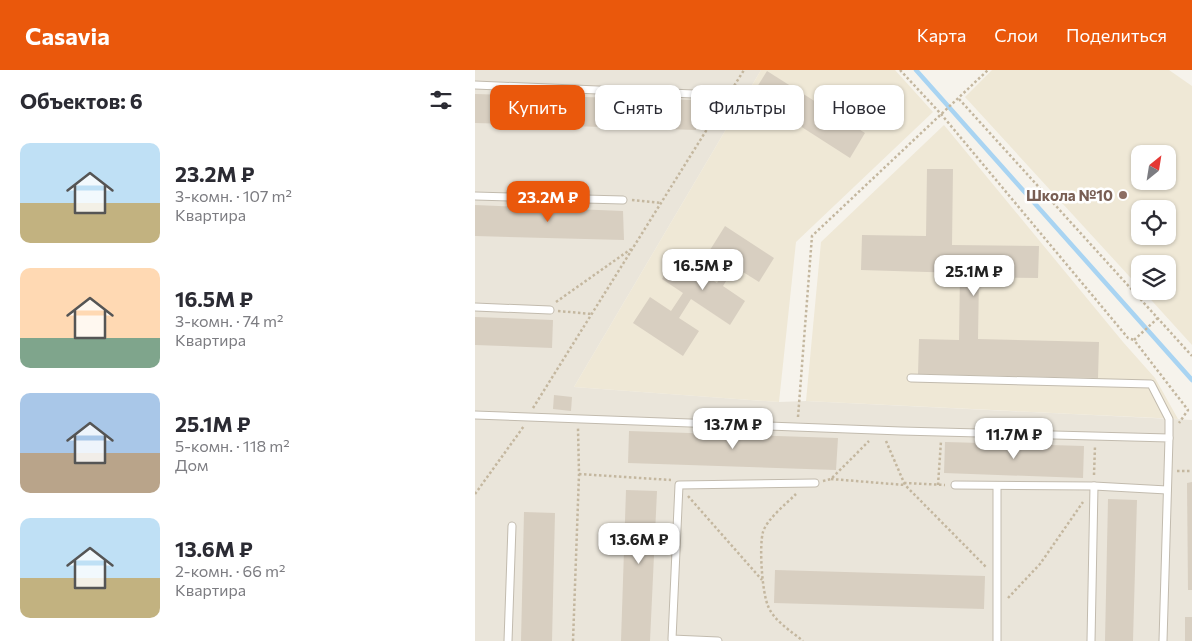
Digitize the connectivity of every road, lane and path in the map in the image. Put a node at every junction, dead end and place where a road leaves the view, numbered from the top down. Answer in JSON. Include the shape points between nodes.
{"nodes":[{"id":1,"x":744,"y":70,"type":"edge"},
{"id":2,"x":900,"y":70,"type":"edge"},
{"id":3,"x":987,"y":70,"type":"edge"},
{"id":4,"x":475,"y":85,"type":"edge"},
{"id":5,"x":734,"y":85,"type":"edge"},
{"id":6,"x":691,"y":94,"type":"edge"},
{"id":7,"x":959,"y":99,"type":"junction"},
{"id":8,"x":941,"y":114,"type":"junction"},
{"id":9,"x":706,"y":130,"type":"edge"},
{"id":10,"x":475,"y":196,"type":"edge"},
{"id":11,"x":623,"y":200,"type":"joint"},
{"id":12,"x":661,"y":202,"type":"junction"},
{"id":13,"x":634,"y":247,"type":"junction"},
{"id":14,"x":475,"y":307,"type":"edge"},
{"id":15,"x":550,"y":310,"type":"junction"},
{"id":16,"x":591,"y":314,"type":"junction"},
{"id":17,"x":1157,"y":318,"type":"junction"},
{"id":18,"x":1192,"y":356,"type":"edge"},
{"id":19,"x":911,"y":378,"type":"dead end"},
{"id":20,"x":475,"y":415,"type":"edge"},
{"id":21,"x":530,"y":418,"type":"junction"},
{"id":22,"x":579,"y":419,"type":"junction"},
{"id":23,"x":797,"y":427,"type":"junction"},
{"id":24,"x":880,"y":430,"type":"junction"},
{"id":25,"x":942,"y":432,"type":"junction"},
{"id":26,"x":1095,"y":437,"type":"junction"},
{"id":27,"x":1169,"y":438,"type":"junction"},
{"id":28,"x":831,"y":479,"type":"junction"},
{"id":29,"x":815,"y":483,"type":"junction"},
{"id":30,"x":904,"y":484,"type":"junction"},
{"id":31,"x":938,"y":485,"type":"junction"},
{"id":32,"x":955,"y":486,"type":"joint"},
{"id":33,"x":997,"y":486,"type":"junction"},
{"id":34,"x":1094,"y":486,"type":"junction"},
{"id":35,"x":1167,"y":490,"type":"junction"},
{"id":36,"x":475,"y":494,"type":"edge"},
{"id":37,"x":1083,"y":502,"type":"dead end"},
{"id":38,"x":512,"y":526,"type":"dead end"},
{"id":39,"x":997,"y":578,"type":"junction"},
{"id":40,"x":997,"y":609,"type":"junction"},
{"id":41,"x":508,"y":641,"type":"edge"},
{"id":42,"x":573,"y":641,"type":"edge"},
{"id":43,"x":718,"y":641,"type":"edge"},
{"id":44,"x":803,"y":641,"type":"edge"},
{"id":45,"x":997,"y":641,"type":"edge"},
{"id":46,"x":1091,"y":641,"type":"edge"},
{"id":47,"x":1163,"y":641,"type":"edge"}],
"edges":[{"from":1,"to":5,"type":"path"},
{"from":2,"to":8,"type":"path"},
{"from":3,"to":7,"type":"path"},
{"from":4,"to":6,"type":"lane"},
{"from":7,"to":8,"type":"path"},
{"from":7,"to":17,"type":"path"},
{"from":8,"to":17,"type":"path","via":[[1128,338],[1135,338]]},
{"from":8,"to":23,"type":"path","via":[[812,236]]},
{"from":9,"to":12,"type":"path"},
{"from":10,"to":11,"type":"lane"},
{"from":11,"to":12,"type":"path"},
{"from":12,"to":13,"type":"path"},
{"from":13,"to":15,"type":"path","via":[[557,301]]},
{"from":13,"to":16,"type":"path"},
{"from":14,"to":15,"type":"lane"},
{"from":15,"to":16,"type":"path"},
{"from":16,"to":21,"type":"path"},
{"from":17,"to":18,"type":"path"},
{"from":19,"to":27,"type":"lane","via":[[1151,384],[1169,419]]},
{"from":20,"to":21,"type":"lane"},
{"from":21,"to":22,"type":"lane"},
{"from":21,"to":36,"type":"path"},
{"from":22,"to":23,"type":"lane"},
{"from":22,"to":42,"type":"path"},
{"from":23,"to":24,"type":"lane"},
{"from":24,"to":25,"type":"lane"},
{"from":24,"to":28,"type":"path"},
{"from":24,"to":30,"type":"path"},
{"from":25,"to":26,"type":"lane"},
{"from":25,"to":31,"type":"path"},
{"from":26,"to":27,"type":"lane"},
{"from":26,"to":34,"type":"path"},
{"from":27,"to":35,"type":"lane"},
{"from":28,"to":29,"type":"path"},
{"from":28,"to":30,"type":"path"},
{"from":29,"to":43,"type":"lane","via":[[679,485],[672,639]]},
{"from":29,"to":44,"type":"path","via":[[801,490],[775,514],[763,531],[763,581],[768,606],[780,623]]},
{"from":30,"to":31,"type":"path"},
{"from":30,"to":39,"type":"path"},
{"from":31,"to":32,"type":"path"},
{"from":32,"to":33,"type":"lane"},
{"from":33,"to":34,"type":"lane"},
{"from":33,"to":39,"type":"lane"},
{"from":34,"to":35,"type":"lane"},
{"from":34,"to":46,"type":"lane"},
{"from":35,"to":47,"type":"lane"},
{"from":37,"to":40,"type":"path","via":[[1040,564]]},
{"from":38,"to":41,"type":"lane"},
{"from":39,"to":40,"type":"lane"},
{"from":40,"to":45,"type":"lane"}]}
